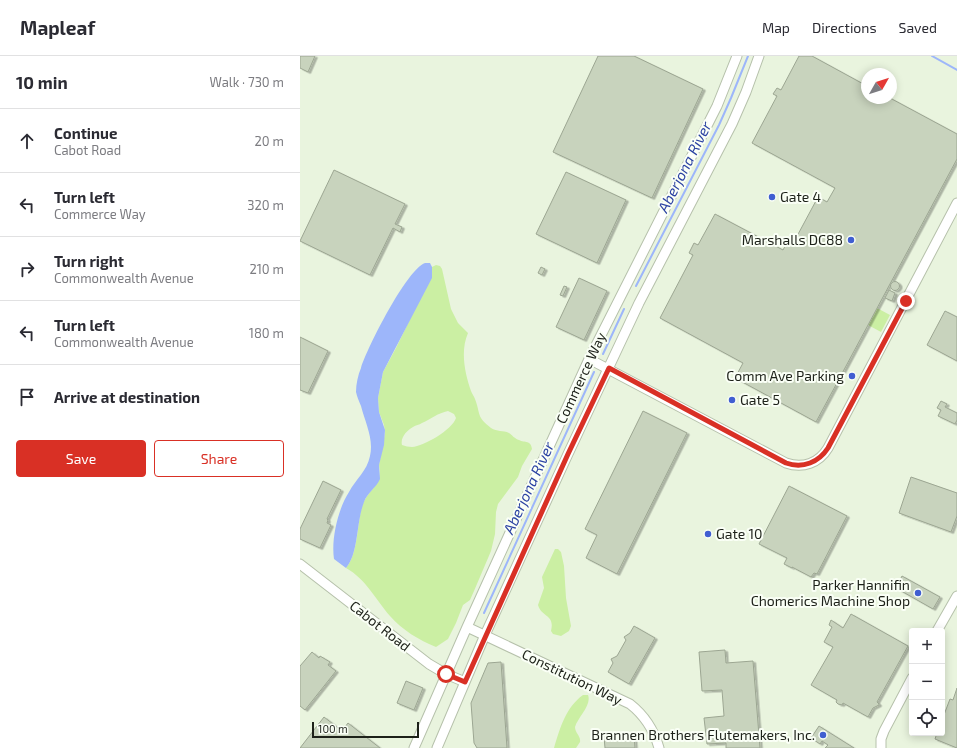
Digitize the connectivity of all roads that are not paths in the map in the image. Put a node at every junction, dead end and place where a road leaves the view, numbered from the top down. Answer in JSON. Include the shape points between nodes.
{"nodes":[{"id":1,"x":737,"y":56,"type":"edge"},
{"id":2,"x":759,"y":56,"type":"edge"},
{"id":3,"x":957,"y":203,"type":"edge"},
{"id":4,"x":589,"y":359,"type":"junction"},
{"id":5,"x":609,"y":368,"type":"junction"},
{"id":6,"x":300,"y":564,"type":"edge"},
{"id":7,"x":957,"y":596,"type":"edge"},
{"id":8,"x":467,"y":627,"type":"junction"},
{"id":9,"x":939,"y":628,"type":"edge"},
{"id":10,"x":486,"y":635,"type":"junction"},
{"id":11,"x":446,"y":674,"type":"junction"},
{"id":12,"x":465,"y":682,"type":"junction"},
{"id":13,"x":909,"y":684,"type":"edge"},
{"id":14,"x":414,"y":748,"type":"edge"},
{"id":15,"x":437,"y":748,"type":"edge"},
{"id":16,"x":659,"y":748,"type":"edge"},
{"id":17,"x":881,"y":748,"type":"edge"}],
"edges":[{"from":1,"to":4,"type":"street","name":"Commerce Way","via":[[717,106]]},
{"from":2,"to":5,"type":"street","name":"Commerce Way","via":[[732,124]]},
{"from":3,"to":5,"type":"street","via":[[828,448],[813,462],[800,465],[786,463]]},
{"from":4,"to":5,"type":"street"},
{"from":4,"to":8,"type":"street","name":"Commerce Way"},
{"from":5,"to":10,"type":"street","name":"Commerce Way"},
{"from":6,"to":11,"type":"street","name":"Cabot Road","via":[[429,664]]},
{"from":7,"to":9,"type":"street"},
{"from":8,"to":10,"type":"street","name":"Constitution Way"},
{"from":8,"to":11,"type":"street","name":"Commerce Way"},
{"from":10,"to":12,"type":"street","name":"Commerce Way"},
{"from":10,"to":16,"type":"street","name":"Constitution Way","via":[[630,704],[647,721]]},
{"from":11,"to":12,"type":"street","name":"Cabot Road"},
{"from":11,"to":14,"type":"street","name":"Commerce Way"},
{"from":12,"to":15,"type":"street","name":"Commerce Way"},
{"from":13,"to":17,"type":"street","via":[[884,731]]}]}
